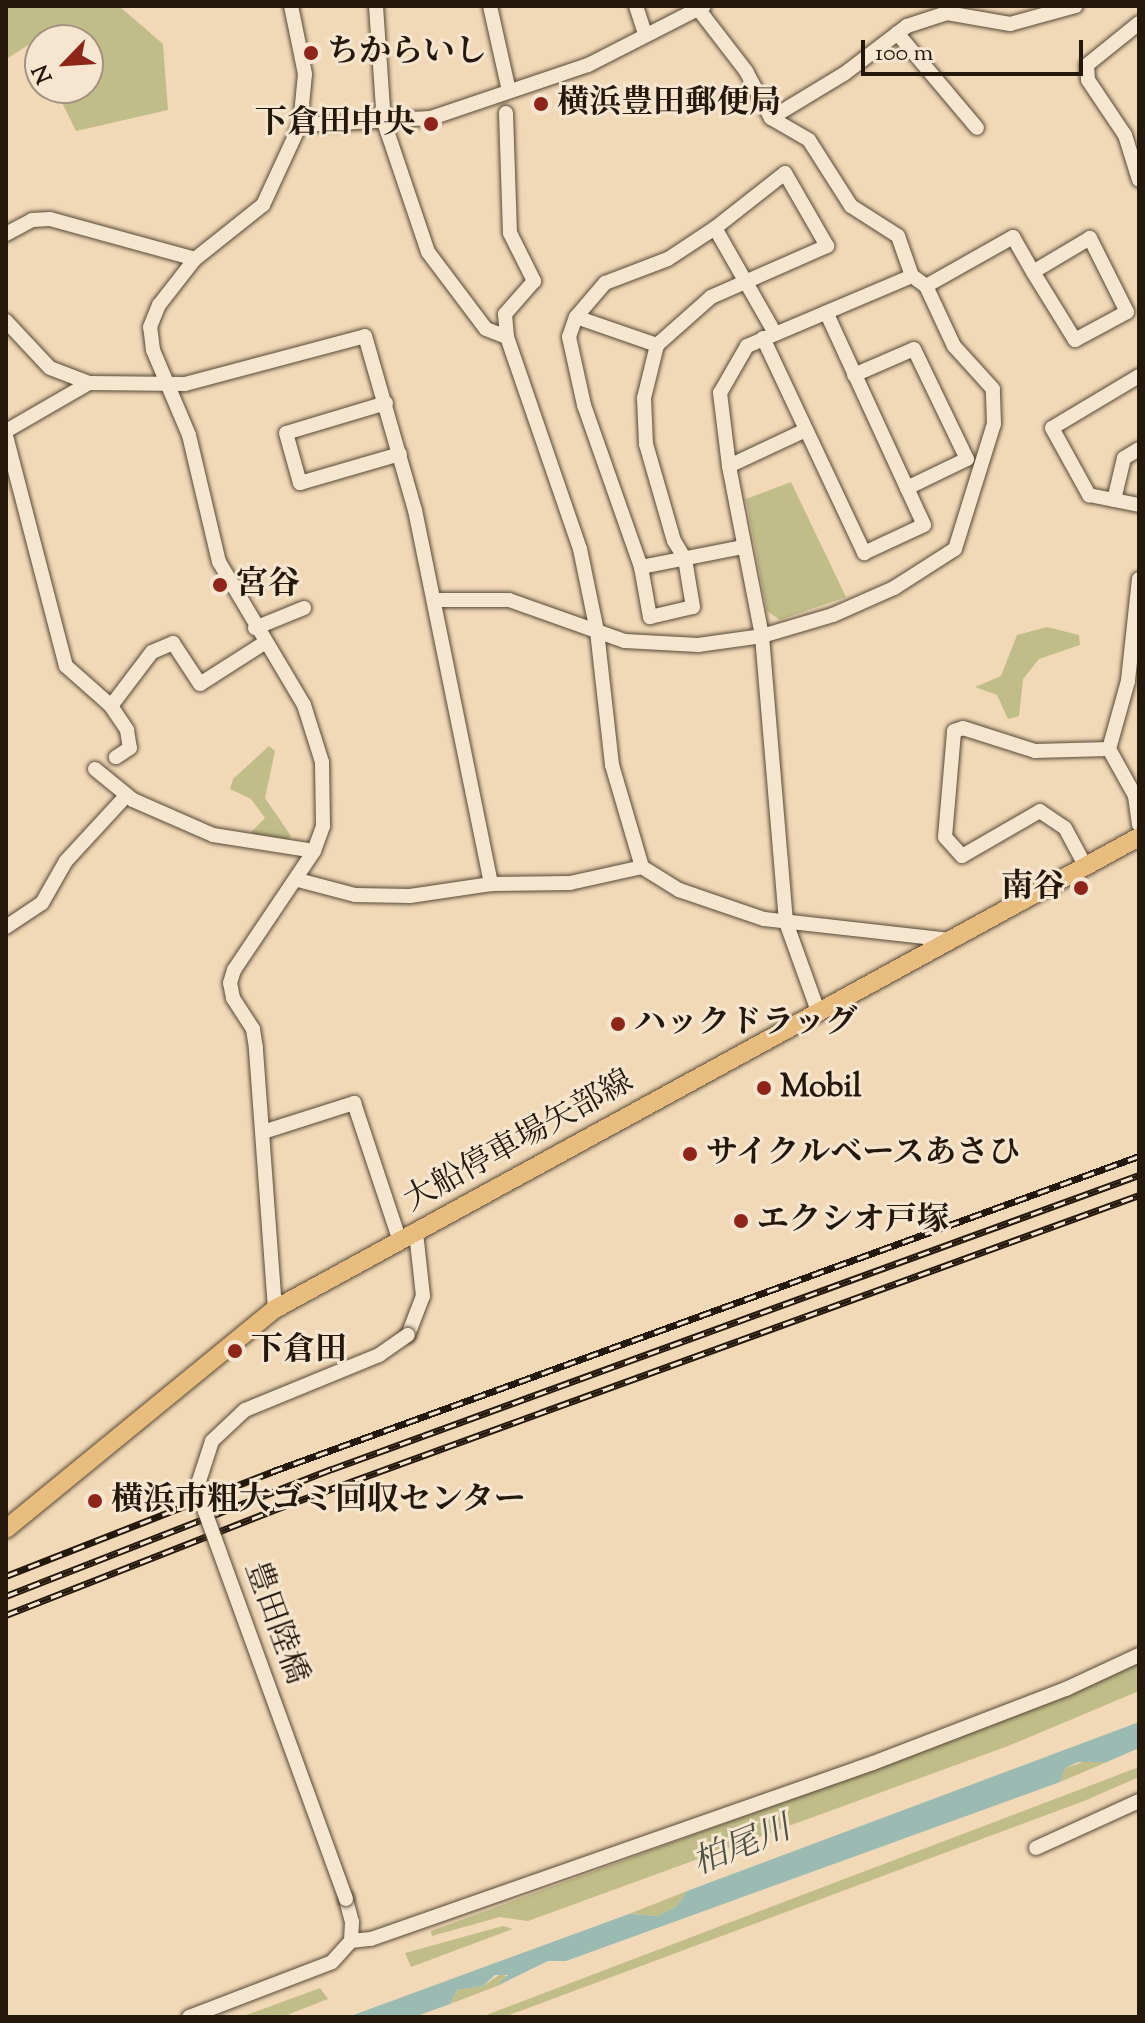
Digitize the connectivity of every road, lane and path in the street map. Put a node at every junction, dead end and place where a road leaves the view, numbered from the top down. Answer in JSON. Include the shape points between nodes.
{"nodes":[{"id":1,"x":291,"y":6,"type":"edge"},
{"id":2,"x":376,"y":6,"type":"edge"},
{"id":3,"x":490,"y":6,"type":"edge"},
{"id":4,"x":636,"y":6,"type":"edge"},
{"id":5,"x":1076,"y":6,"type":"edge"},
{"id":6,"x":699,"y":8,"type":"edge"},
{"id":7,"x":976,"y":12,"type":"edge"},
{"id":8,"x":1139,"y":23,"type":"edge"},
{"id":9,"x":897,"y":33,"type":"junction"},
{"id":10,"x":645,"y":34,"type":"junction"},
{"id":11,"x":509,"y":91,"type":"junction"},
{"id":12,"x":506,"y":113,"type":"dead end"},
{"id":13,"x":771,"y":118,"type":"junction"},
{"id":14,"x":384,"y":122,"type":"junction"},
{"id":15,"x":300,"y":125,"type":"junction"},
{"id":16,"x":977,"y":128,"type":"dead end"},
{"id":17,"x":1139,"y":180,"type":"edge"},
{"id":18,"x":715,"y":228,"type":"junction"},
{"id":19,"x":6,"y":234,"type":"edge"},
{"id":20,"x":195,"y":259,"type":"junction"},
{"id":21,"x":1033,"y":272,"type":"junction"},
{"id":22,"x":912,"y":276,"type":"junction"},
{"id":23,"x":746,"y":279,"type":"junction"},
{"id":24,"x":926,"y":286,"type":"junction"},
{"id":25,"x":826,"y":312,"type":"junction"},
{"id":26,"x":576,"y":317,"type":"junction"},
{"id":27,"x":6,"y":321,"type":"edge"},
{"id":28,"x":769,"y":336,"type":"junction"},
{"id":29,"x":507,"y":337,"type":"junction"},
{"id":30,"x":657,"y":345,"type":"junction"},
{"id":31,"x":854,"y":375,"type":"junction"},
{"id":32,"x":1139,"y":376,"type":"edge"},
{"id":33,"x":89,"y":383,"type":"junction"},
{"id":34,"x":170,"y":384,"type":"junction"},
{"id":35,"x":386,"y":403,"type":"junction"},
{"id":36,"x":806,"y":430,"type":"junction"},
{"id":37,"x":6,"y":434,"type":"edge"},
{"id":38,"x":1139,"y":449,"type":"edge"},
{"id":39,"x":400,"y":454,"type":"junction"},
{"id":40,"x":729,"y":466,"type":"junction"},
{"id":41,"x":907,"y":488,"type":"junction"},
{"id":42,"x":1114,"y":500,"type":"junction"},
{"id":43,"x":1139,"y":505,"type":"edge"},
{"id":44,"x":743,"y":547,"type":"junction"},
{"id":45,"x":685,"y":559,"type":"junction"},
{"id":46,"x":641,"y":567,"type":"junction"},
{"id":47,"x":1139,"y":579,"type":"edge"},
{"id":48,"x":435,"y":600,"type":"junction"},
{"id":49,"x":304,"y":608,"type":"dead end"},
{"id":50,"x":255,"y":628,"type":"junction"},
{"id":51,"x":597,"y":631,"type":"junction"},
{"id":52,"x":762,"y":636,"type":"junction"},
{"id":53,"x":264,"y":643,"type":"junction"},
{"id":54,"x":111,"y":706,"type":"junction"},
{"id":55,"x":1109,"y":749,"type":"junction"},
{"id":56,"x":116,"y":757,"type":"dead end"},
{"id":57,"x":95,"y":769,"type":"dead end"},
{"id":58,"x":126,"y":796,"type":"junction"},
{"id":59,"x":1139,"y":825,"type":"edge"},
{"id":60,"x":1139,"y":837,"type":"edge"},
{"id":61,"x":314,"y":851,"type":"junction"},
{"id":62,"x":642,"y":867,"type":"junction"},
{"id":63,"x":1086,"y":867,"type":"junction"},
{"id":64,"x":298,"y":880,"type":"junction"},
{"id":65,"x":491,"y":884,"type":"junction"},
{"id":66,"x":786,"y":922,"type":"junction"},
{"id":67,"x":6,"y":927,"type":"edge"},
{"id":68,"x":950,"y":940,"type":"junction"},
{"id":69,"x":818,"y":1011,"type":"junction"},
{"id":70,"x":263,"y":1132,"type":"junction"},
{"id":71,"x":408,"y":1237,"type":"junction"},
{"id":72,"x":275,"y":1309,"type":"junction"},
{"id":73,"x":6,"y":1529,"type":"edge"},
{"id":74,"x":1139,"y":1655,"type":"edge"},
{"id":75,"x":1139,"y":1801,"type":"edge"},
{"id":76,"x":1036,"y":1848,"type":"dead end"},
{"id":77,"x":351,"y":1941,"type":"junction"},
{"id":78,"x":189,"y":2017,"type":"edge"}],
"edges":[{"from":1,"to":15,"type":"street","via":[[305,74]]},
{"from":2,"to":14,"type":"street"},
{"from":3,"to":11,"type":"street"},
{"from":4,"to":10,"type":"street"},
{"from":5,"to":7,"type":"street","via":[[1010,24]]},
{"from":6,"to":10,"type":"street"},
{"from":6,"to":13,"type":"street","via":[[715,25]]},
{"from":7,"to":9,"type":"street","via":[[947,13]]},
{"from":8,"to":17,"type":"street","via":[[1087,65],[1088,80],[1125,135]]},
{"from":9,"to":13,"type":"street","via":[[844,74]]},
{"from":9,"to":16,"type":"street"},
{"from":10,"to":11,"type":"street","via":[[588,65]]},
{"from":11,"to":14,"type":"street","via":[[431,118]]},
{"from":12,"to":29,"type":"street","via":[[510,233],[534,281],[505,314]]},
{"from":13,"to":22,"type":"street","via":[[809,140],[851,206],[898,236]]},
{"from":14,"to":15,"type":"street"},
{"from":14,"to":29,"type":"street","via":[[428,252],[486,329]]},
{"from":15,"to":20,"type":"street","via":[[263,205]]},
{"from":18,"to":23,"type":"street"},
{"from":18,"to":23,"type":"street","via":[[785,173],[792,183],[827,246]]},
{"from":18,"to":26,"type":"street","via":[[668,259],[605,283]]},
{"from":19,"to":20,"type":"street","via":[[32,220],[50,219]]},
{"from":20,"to":34,"type":"street","via":[[159,305],[150,327],[153,350]]},
{"from":21,"to":21,"type":"street","via":[[1075,340],[1127,312],[1090,238]]},
{"from":21,"to":24,"type":"street","via":[[1013,237]]},
{"from":22,"to":24,"type":"street"},
{"from":22,"to":25,"type":"street"},
{"from":23,"to":28,"type":"street"},
{"from":23,"to":30,"type":"street","via":[[711,297]]},
{"from":24,"to":52,"type":"street","via":[[954,346],[993,389],[997,402],[980,478],[955,549],[894,588],[833,615]]},
{"from":25,"to":28,"type":"street"},
{"from":25,"to":31,"type":"street"},
{"from":26,"to":30,"type":"street"},
{"from":26,"to":46,"type":"street","via":[[569,337],[584,405]]},
{"from":27,"to":33,"type":"street","via":[[50,368]]},
{"from":28,"to":36,"type":"street"},
{"from":28,"to":40,"type":"street","via":[[747,346],[720,393]]},
{"from":29,"to":51,"type":"street","via":[[580,549]]},
{"from":30,"to":45,"type":"street","via":[[644,398],[646,444],[674,541]]},
{"from":31,"to":41,"type":"street"},
{"from":31,"to":41,"type":"street","via":[[914,349],[967,459]]},
{"from":32,"to":42,"type":"street","via":[[1052,428],[1089,495]]},
{"from":33,"to":34,"type":"street"},
{"from":33,"to":37,"type":"street"},
{"from":34,"to":35,"type":"street","via":[[365,336]]},
{"from":34,"to":50,"type":"street","via":[[200,472],[219,562]]},
{"from":35,"to":39,"type":"street"},
{"from":35,"to":39,"type":"street","via":[[286,433],[300,483]]},
{"from":36,"to":40,"type":"street"},
{"from":36,"to":41,"type":"street","via":[[864,553],[924,525]]},
{"from":37,"to":54,"type":"street","via":[[66,666]]},
{"from":38,"to":42,"type":"street","via":[[1124,458]]},
{"from":39,"to":48,"type":"street"},
{"from":40,"to":44,"type":"street"},
{"from":42,"to":43,"type":"street"},
{"from":44,"to":45,"type":"street"},
{"from":44,"to":52,"type":"street"},
{"from":45,"to":46,"type":"street"},
{"from":45,"to":46,"type":"street","via":[[693,607],[650,617]]},
{"from":47,"to":55,"type":"street","via":[[1128,681]]},
{"from":48,"to":51,"type":"street","via":[[509,600]]},
{"from":48,"to":65,"type":"street"},
{"from":49,"to":50,"type":"street"},
{"from":50,"to":53,"type":"street"},
{"from":51,"to":52,"type":"street","via":[[653,646]]},
{"from":51,"to":62,"type":"street","via":[[612,765],[634,854]]},
{"from":52,"to":66,"type":"street"},
{"from":53,"to":54,"type":"street","via":[[200,684],[173,643],[152,652]]},
{"from":53,"to":61,"type":"street","via":[[316,734],[325,795],[323,826]]},
{"from":54,"to":56,"type":"street","via":[[127,730],[130,748]]},
{"from":55,"to":59,"type":"street","via":[[1128,777]]},
{"from":55,"to":63,"type":"street","via":[[1035,751],[963,728],[954,731],[945,837],[962,856],[1040,811],[1065,828]]},
{"from":57,"to":58,"type":"street"},
{"from":58,"to":61,"type":"street","via":[[213,835]]},
{"from":58,"to":67,"type":"street","via":[[66,861],[42,903]]},
{"from":60,"to":63,"type":"main road","name":"大船停車場矢部線"},
{"from":61,"to":64,"type":"street"},
{"from":62,"to":65,"type":"street","via":[[570,883]]},
{"from":62,"to":66,"type":"street","via":[[699,898]]},
{"from":63,"to":68,"type":"main road","name":"大船停車場矢部線"},
{"from":64,"to":65,"type":"street","via":[[355,895],[410,896]]},
{"from":64,"to":70,"type":"street","via":[[230,983],[233,998],[253,1029]]},
{"from":66,"to":68,"type":"street"},
{"from":66,"to":69,"type":"street"},
{"from":68,"to":69,"type":"main road","name":"大船停車場矢部線"},
{"from":69,"to":71,"type":"main road","name":"大船停車場矢部線"},
{"from":70,"to":71,"type":"street","via":[[354,1103]]},
{"from":70,"to":72,"type":"street"},
{"from":71,"to":72,"type":"main road","name":"大船停車場矢部線"},
{"from":71,"to":77,"type":"street","name":"豊田陸橋","bridge":true,"via":[[423,1296],[408,1335],[379,1355],[245,1410],[212,1441],[199,1481],[205,1511],[346,1899]]},
{"from":72,"to":73,"type":"main road","name":"大船停車場矢部線"},
{"from":74,"to":77,"type":"street","via":[[1066,1689],[873,1763],[371,1939]]},
{"from":75,"to":76,"type":"street"},
{"from":77,"to":78,"type":"street","via":[[343,1954],[318,1970]]}]}
